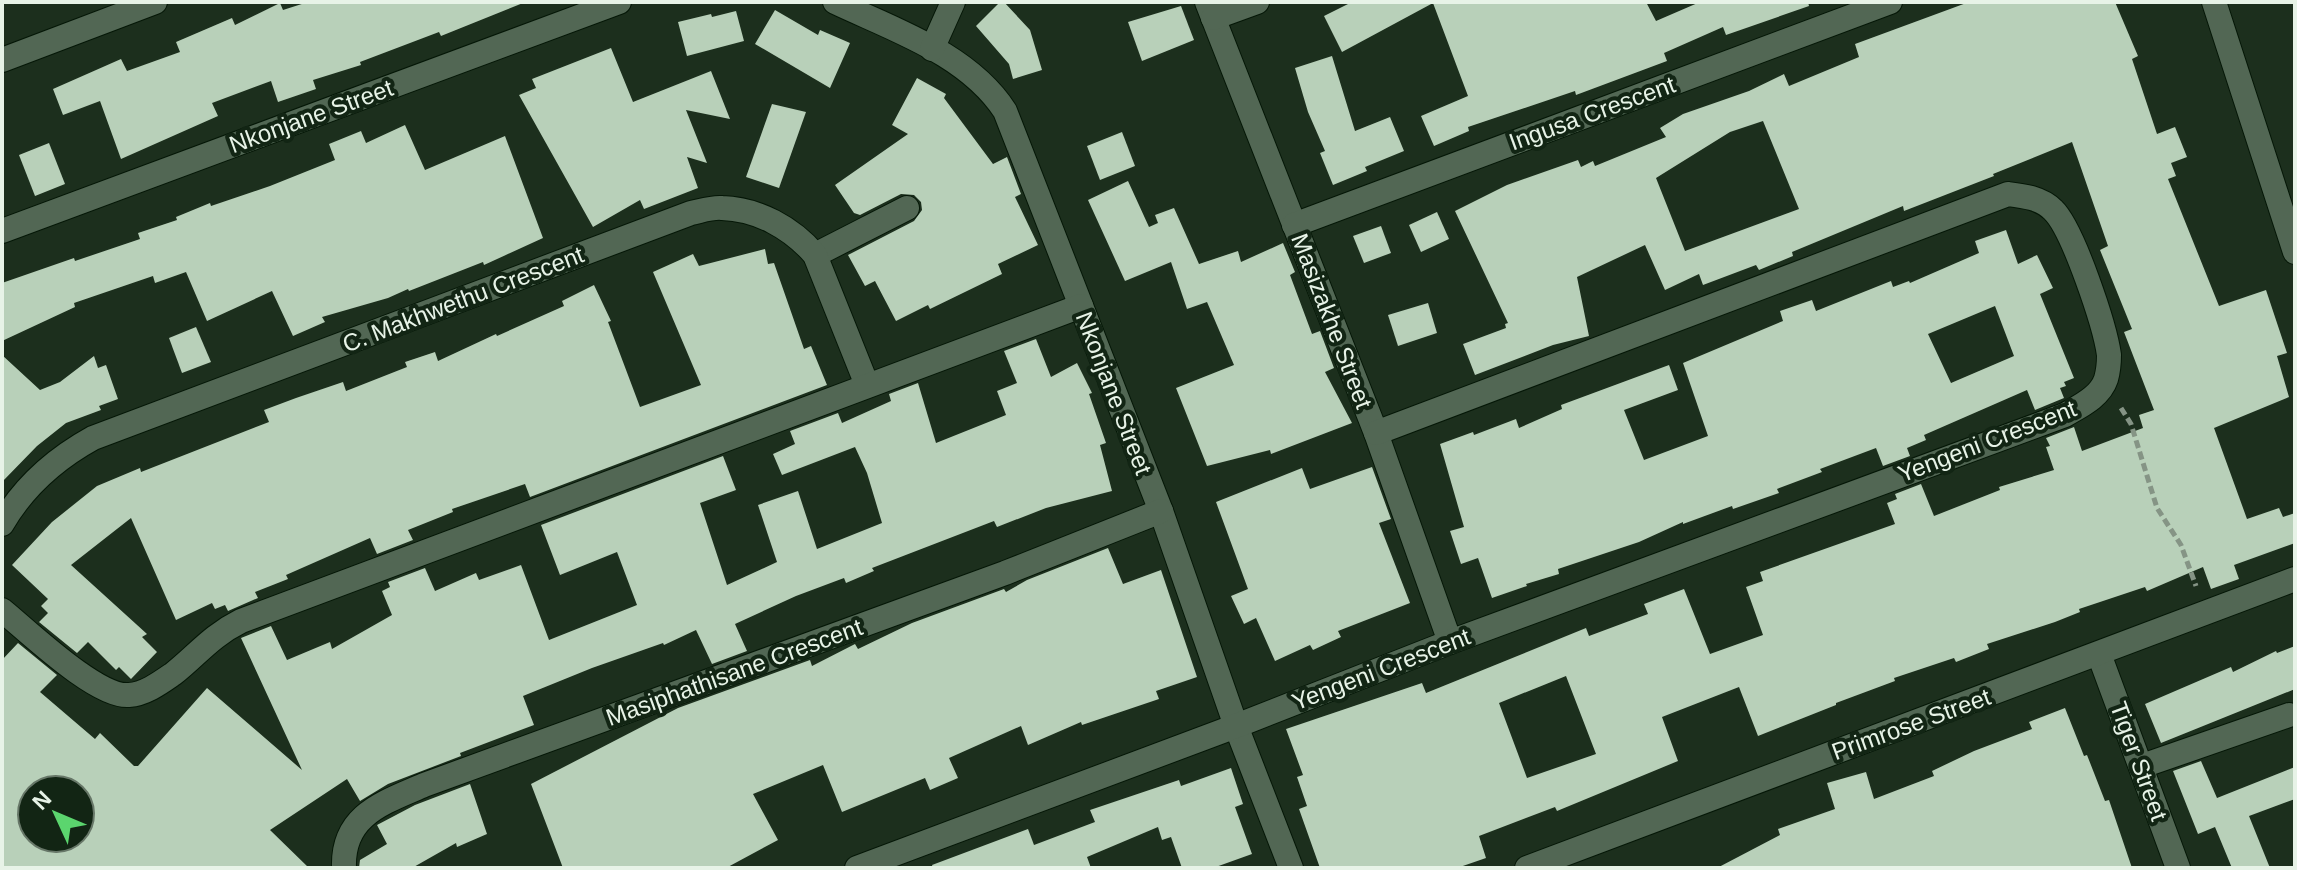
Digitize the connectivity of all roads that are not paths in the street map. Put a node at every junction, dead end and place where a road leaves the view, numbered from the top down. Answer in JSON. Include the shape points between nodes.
{"nodes":[{"id":1,"x":155,"y":2,"type":"edge"},
{"id":2,"x":619,"y":2,"type":"edge"},
{"id":3,"x":835,"y":2,"type":"edge"},
{"id":4,"x":953,"y":2,"type":"edge"},
{"id":5,"x":1257,"y":2,"type":"edge"},
{"id":6,"x":1890,"y":2,"type":"edge"},
{"id":7,"x":2214,"y":2,"type":"edge"},
{"id":8,"x":1210,"y":10,"type":"edge"},
{"id":9,"x":932,"y":49,"type":"junction"},
{"id":10,"x":2,"y":60,"type":"edge"},
{"id":11,"x":907,"y":208,"type":"dead end"},
{"id":12,"x":1294,"y":225,"type":"junction"},
{"id":13,"x":2,"y":231,"type":"edge"},
{"id":14,"x":2295,"y":252,"type":"edge"},
{"id":15,"x":815,"y":255,"type":"junction"},
{"id":16,"x":1081,"y":306,"type":"junction"},
{"id":17,"x":867,"y":385,"type":"junction"},
{"id":18,"x":1376,"y":433,"type":"junction"},
{"id":19,"x":1161,"y":511,"type":"junction"},
{"id":20,"x":2,"y":524,"type":"edge"},
{"id":21,"x":2295,"y":579,"type":"edge"},
{"id":22,"x":2,"y":610,"type":"edge"},
{"id":23,"x":1450,"y":642,"type":"junction"},
{"id":24,"x":2099,"y":654,"type":"junction"},
{"id":25,"x":2289,"y":715,"type":"dead end"},
{"id":26,"x":1236,"y":726,"type":"junction"},
{"id":27,"x":2142,"y":766,"type":"junction"},
{"id":28,"x":344,"y":868,"type":"edge"},
{"id":29,"x":857,"y":868,"type":"edge"},
{"id":30,"x":1291,"y":868,"type":"edge"},
{"id":31,"x":1527,"y":868,"type":"edge"},
{"id":32,"x":2178,"y":868,"type":"edge"}],
"edges":[{"from":1,"to":10,"type":"street"},
{"from":2,"to":13,"type":"street","name":"Nkonjane Street"},
{"from":3,"to":9,"type":"street","name":"Nkonjane Street"},
{"from":4,"to":9,"type":"street"},
{"from":5,"to":8,"type":"street"},
{"from":6,"to":12,"type":"street","name":"Ingusa Crescent"},
{"from":7,"to":14,"type":"street"},
{"from":8,"to":12,"type":"street","name":"Masizakhe Street"},
{"from":9,"to":16,"type":"street","name":"Nkonjane Street","via":[[972,73],[1005,111]]},
{"from":11,"to":15,"type":"street"},
{"from":12,"to":18,"type":"street","name":"Masizakhe Street"},
{"from":15,"to":17,"type":"street","name":"C. Makhwethu Crescent"},
{"from":15,"to":20,"type":"street","name":"C. Makhwethu Crescent","via":[[780,224],[749,213],[721,207],[691,213],[93,438],[62,455]]},
{"from":16,"to":17,"type":"street"},
{"from":16,"to":19,"type":"street","name":"Nkonjane Street"},
{"from":17,"to":22,"type":"street","via":[[241,621],[150,689],[128,696],[107,692],[86,679]]},
{"from":18,"to":23,"type":"street","name":"Masizakhe Street"},
{"from":18,"to":23,"type":"street","name":"Yengeni Crescent","via":[[2008,194],[2031,197],[2052,208],[2065,224],[2105,336],[2105,382],[2090,401],[2065,415]]},
{"from":19,"to":26,"type":"street","name":"Nkonjane Street"},
{"from":19,"to":28,"type":"street","name":"Masiphathisane Crescent","via":[[424,785],[373,808],[354,826],[343,850]]},
{"from":21,"to":24,"type":"street","name":"Primrose Street"},
{"from":23,"to":26,"type":"street","name":"Yengeni Crescent"},
{"from":24,"to":27,"type":"street","name":"Tiger Street"},
{"from":24,"to":31,"type":"street","name":"Primrose Street"},
{"from":25,"to":27,"type":"street"},
{"from":26,"to":29,"type":"street"},
{"from":26,"to":30,"type":"street","name":"Nkonjane Street"},
{"from":27,"to":32,"type":"street","name":"Tiger Street"}]}
